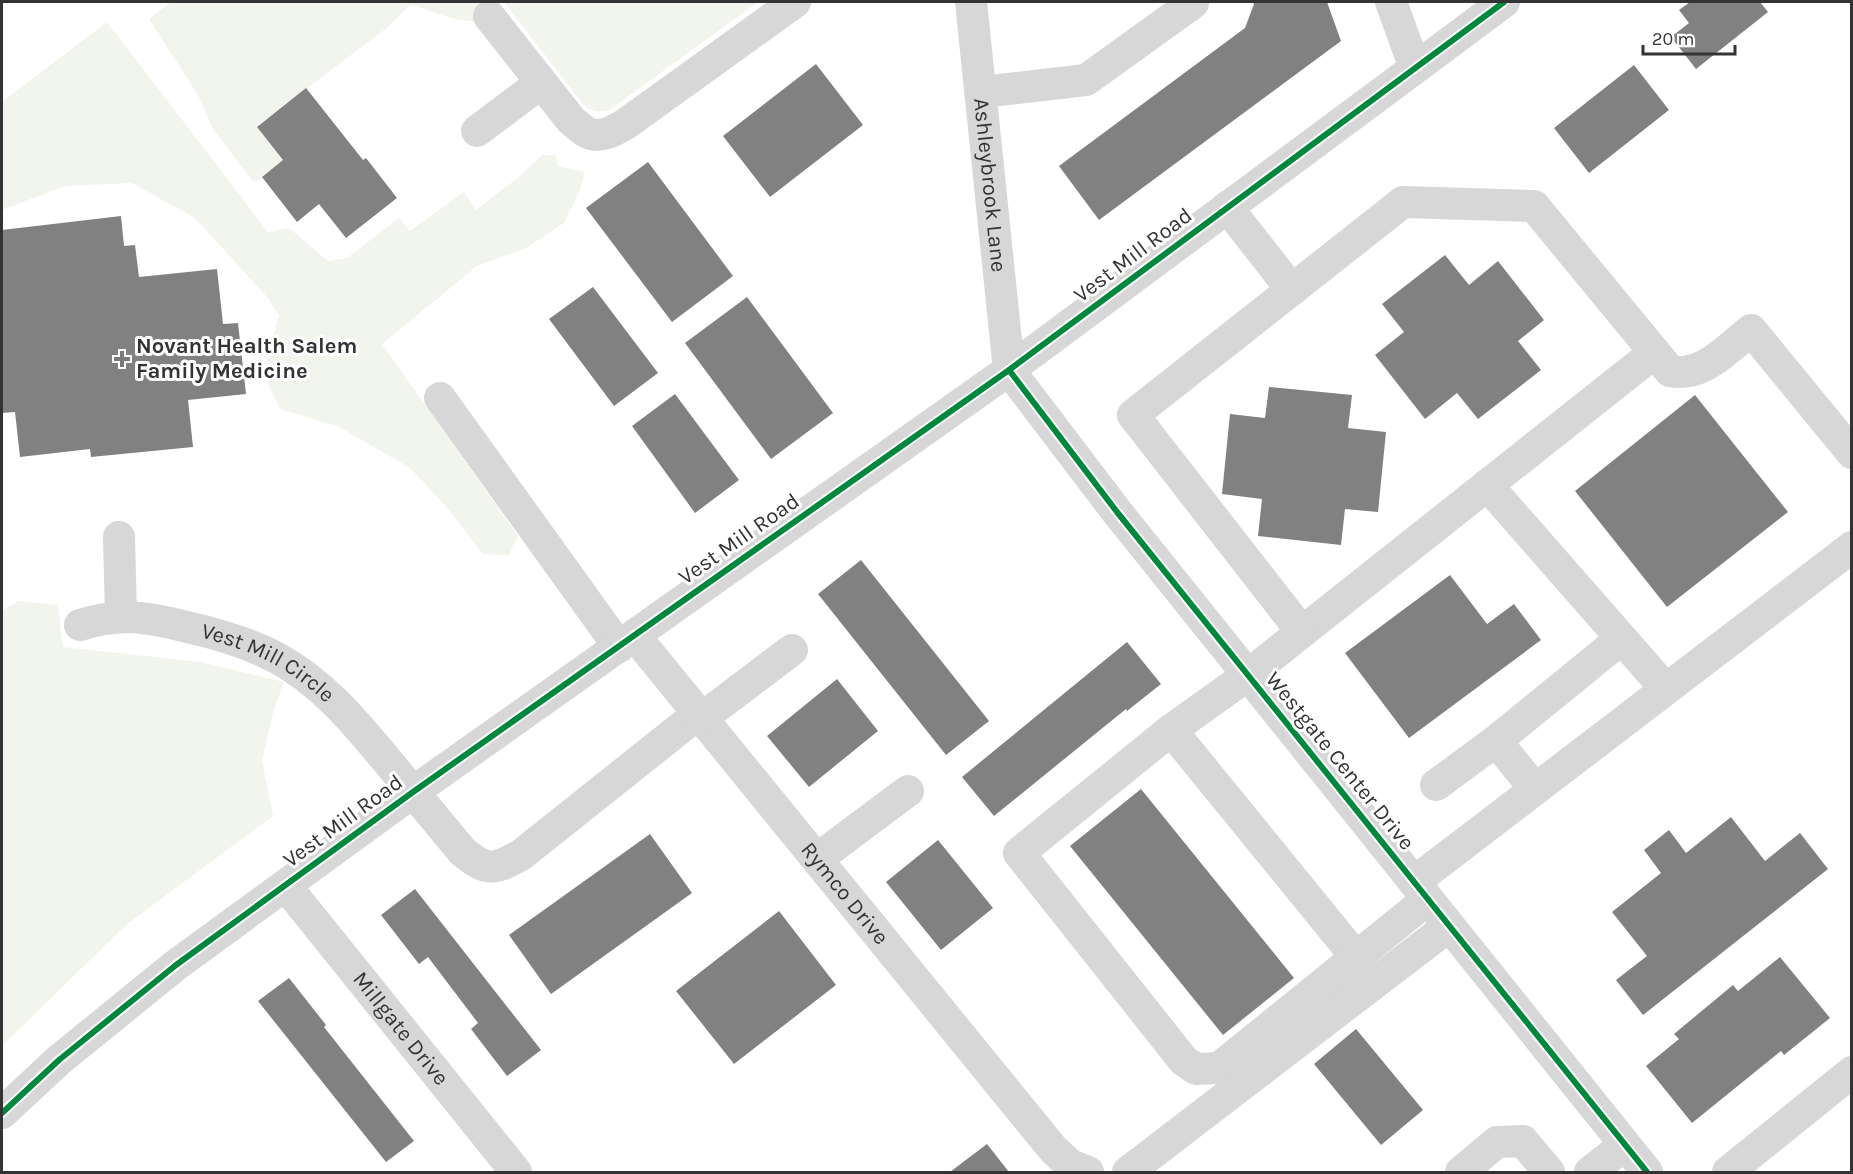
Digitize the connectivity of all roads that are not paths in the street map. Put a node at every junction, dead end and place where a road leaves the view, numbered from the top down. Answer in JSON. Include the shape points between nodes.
{"nodes":[{"id":1,"x":795,"y":2,"type":"edge"},
{"id":2,"x":971,"y":2,"type":"edge"},
{"id":3,"x":1192,"y":2,"type":"edge"},
{"id":4,"x":1391,"y":2,"type":"edge"},
{"id":5,"x":1504,"y":2,"type":"edge"},
{"id":6,"x":489,"y":16,"type":"dead end"},
{"id":7,"x":1414,"y":68,"type":"junction"},
{"id":8,"x":541,"y":83,"type":"junction"},
{"id":9,"x":982,"y":92,"type":"junction"},
{"id":10,"x":477,"y":131,"type":"dead end"},
{"id":11,"x":1227,"y":207,"type":"junction"},
{"id":12,"x":1292,"y":290,"type":"junction"},
{"id":13,"x":1654,"y":353,"type":"junction"},
{"id":14,"x":1009,"y":370,"type":"junction"},
{"id":15,"x":440,"y":398,"type":"dead end"},
{"id":16,"x":1851,"y":453,"type":"edge"},
{"id":17,"x":1487,"y":485,"type":"junction"},
{"id":18,"x":119,"y":537,"type":"dead end"},
{"id":19,"x":1851,"y":547,"type":"edge"},
{"id":20,"x":121,"y":616,"type":"junction"},
{"id":21,"x":80,"y":625,"type":"dead end"},
{"id":22,"x":1302,"y":632,"type":"junction"},
{"id":23,"x":1621,"y":639,"type":"junction"},
{"id":24,"x":627,"y":641,"type":"junction"},
{"id":25,"x":792,"y":650,"type":"dead end"},
{"id":26,"x":1248,"y":675,"type":"junction"},
{"id":27,"x":1665,"y":688,"type":"junction"},
{"id":28,"x":700,"y":716,"type":"junction"},
{"id":29,"x":1171,"y":730,"type":"junction"},
{"id":30,"x":1496,"y":741,"type":"junction"},
{"id":31,"x":1436,"y":785,"type":"dead end"},
{"id":32,"x":1535,"y":789,"type":"junction"},
{"id":33,"x":908,"y":791,"type":"dead end"},
{"id":34,"x":413,"y":792,"type":"junction"},
{"id":35,"x":817,"y":859,"type":"junction"},
{"id":36,"x":286,"y":886,"type":"junction"},
{"id":37,"x":1421,"y":891,"type":"junction"},
{"id":38,"x":1449,"y":926,"type":"junction"},
{"id":39,"x":1356,"y":957,"type":"junction"},
{"id":40,"x":1851,"y":1072,"type":"edge"},
{"id":41,"x":2,"y":1113,"type":"edge"},
{"id":42,"x":1625,"y":1145,"type":"junction"},
{"id":43,"x":516,"y":1173,"type":"edge"},
{"id":44,"x":1088,"y":1173,"type":"edge"},
{"id":45,"x":1128,"y":1173,"type":"edge"},
{"id":46,"x":1461,"y":1173,"type":"edge"},
{"id":47,"x":1549,"y":1173,"type":"edge"},
{"id":48,"x":1590,"y":1173,"type":"edge"},
{"id":49,"x":1647,"y":1173,"type":"edge"},
{"id":50,"x":1728,"y":1173,"type":"edge"}],
"edges":[{"from":1,"to":8,"type":"street","via":[[615,130],[588,133],[571,120]]},
{"from":2,"to":9,"type":"street","name":"Ashleybrook Lane"},
{"from":3,"to":9,"type":"street","via":[[1086,80]]},
{"from":4,"to":7,"type":"street"},
{"from":5,"to":7,"type":"street","name":"Vest Mill Road"},
{"from":6,"to":8,"type":"street"},
{"from":7,"to":11,"type":"street","name":"Vest Mill Road"},
{"from":8,"to":10,"type":"street"},
{"from":9,"to":14,"type":"street","name":"Ashleybrook Lane"},
{"from":11,"to":12,"type":"street"},
{"from":11,"to":14,"type":"street","name":"Vest Mill Road"},
{"from":12,"to":13,"type":"street","via":[[1403,202],[1534,206]]},
{"from":12,"to":22,"type":"street","via":[[1133,416]]},
{"from":13,"to":16,"type":"street","via":[[1670,371],[1691,372],[1751,330]]},
{"from":13,"to":17,"type":"street"},
{"from":14,"to":24,"type":"street","name":"Vest Mill Road"},
{"from":14,"to":26,"type":"street","name":"Westgate Center Drive"},
{"from":15,"to":24,"type":"street","name":"Rymco Drive"},
{"from":17,"to":22,"type":"street"},
{"from":17,"to":23,"type":"street"},
{"from":18,"to":20,"type":"street"},
{"from":19,"to":27,"type":"street"},
{"from":20,"to":21,"type":"street","name":"Vest Mill Circle"},
{"from":20,"to":34,"type":"street","name":"Vest Mill Circle","via":[[218,633],[277,658],[341,708]]},
{"from":22,"to":26,"type":"street"},
{"from":23,"to":27,"type":"street"},
{"from":23,"to":30,"type":"street"},
{"from":24,"to":28,"type":"street","name":"Rymco Drive"},
{"from":24,"to":34,"type":"street","name":"Vest Mill Road"},
{"from":25,"to":28,"type":"street","name":"Vest Mill Circle"},
{"from":26,"to":29,"type":"street"},
{"from":26,"to":37,"type":"street","name":"Westgate Center Drive"},
{"from":27,"to":32,"type":"street"},
{"from":28,"to":34,"type":"street","name":"Vest Mill Circle","via":[[521,855],[500,867],[479,866]]},
{"from":28,"to":35,"type":"street","name":"Rymco Drive"},
{"from":29,"to":39,"type":"street"},
{"from":29,"to":39,"type":"street","via":[[1019,853],[1184,1061],[1196,1069],[1219,1068]]},
{"from":30,"to":31,"type":"street"},
{"from":30,"to":32,"type":"street"},
{"from":32,"to":37,"type":"street"},
{"from":33,"to":35,"type":"street"},
{"from":34,"to":36,"type":"street","name":"Vest Mill Road"},
{"from":35,"to":44,"type":"street","name":"Rymco Drive","via":[[1053,1149],[1070,1165]]},
{"from":36,"to":41,"type":"street","name":"Vest Mill Road","via":[[176,965],[59,1060]]},
{"from":36,"to":43,"type":"street","name":"Millgate Drive"},
{"from":37,"to":38,"type":"street","name":"Westgate Center Drive"},
{"from":37,"to":39,"type":"street"},
{"from":38,"to":42,"type":"street","name":"Westgate Center Drive"},
{"from":38,"to":45,"type":"street"},
{"from":40,"to":50,"type":"street"},
{"from":42,"to":48,"type":"street"},
{"from":42,"to":49,"type":"street","name":"Westgate Center Drive"},
{"from":46,"to":47,"type":"street","via":[[1497,1142],[1523,1141]]}]}
